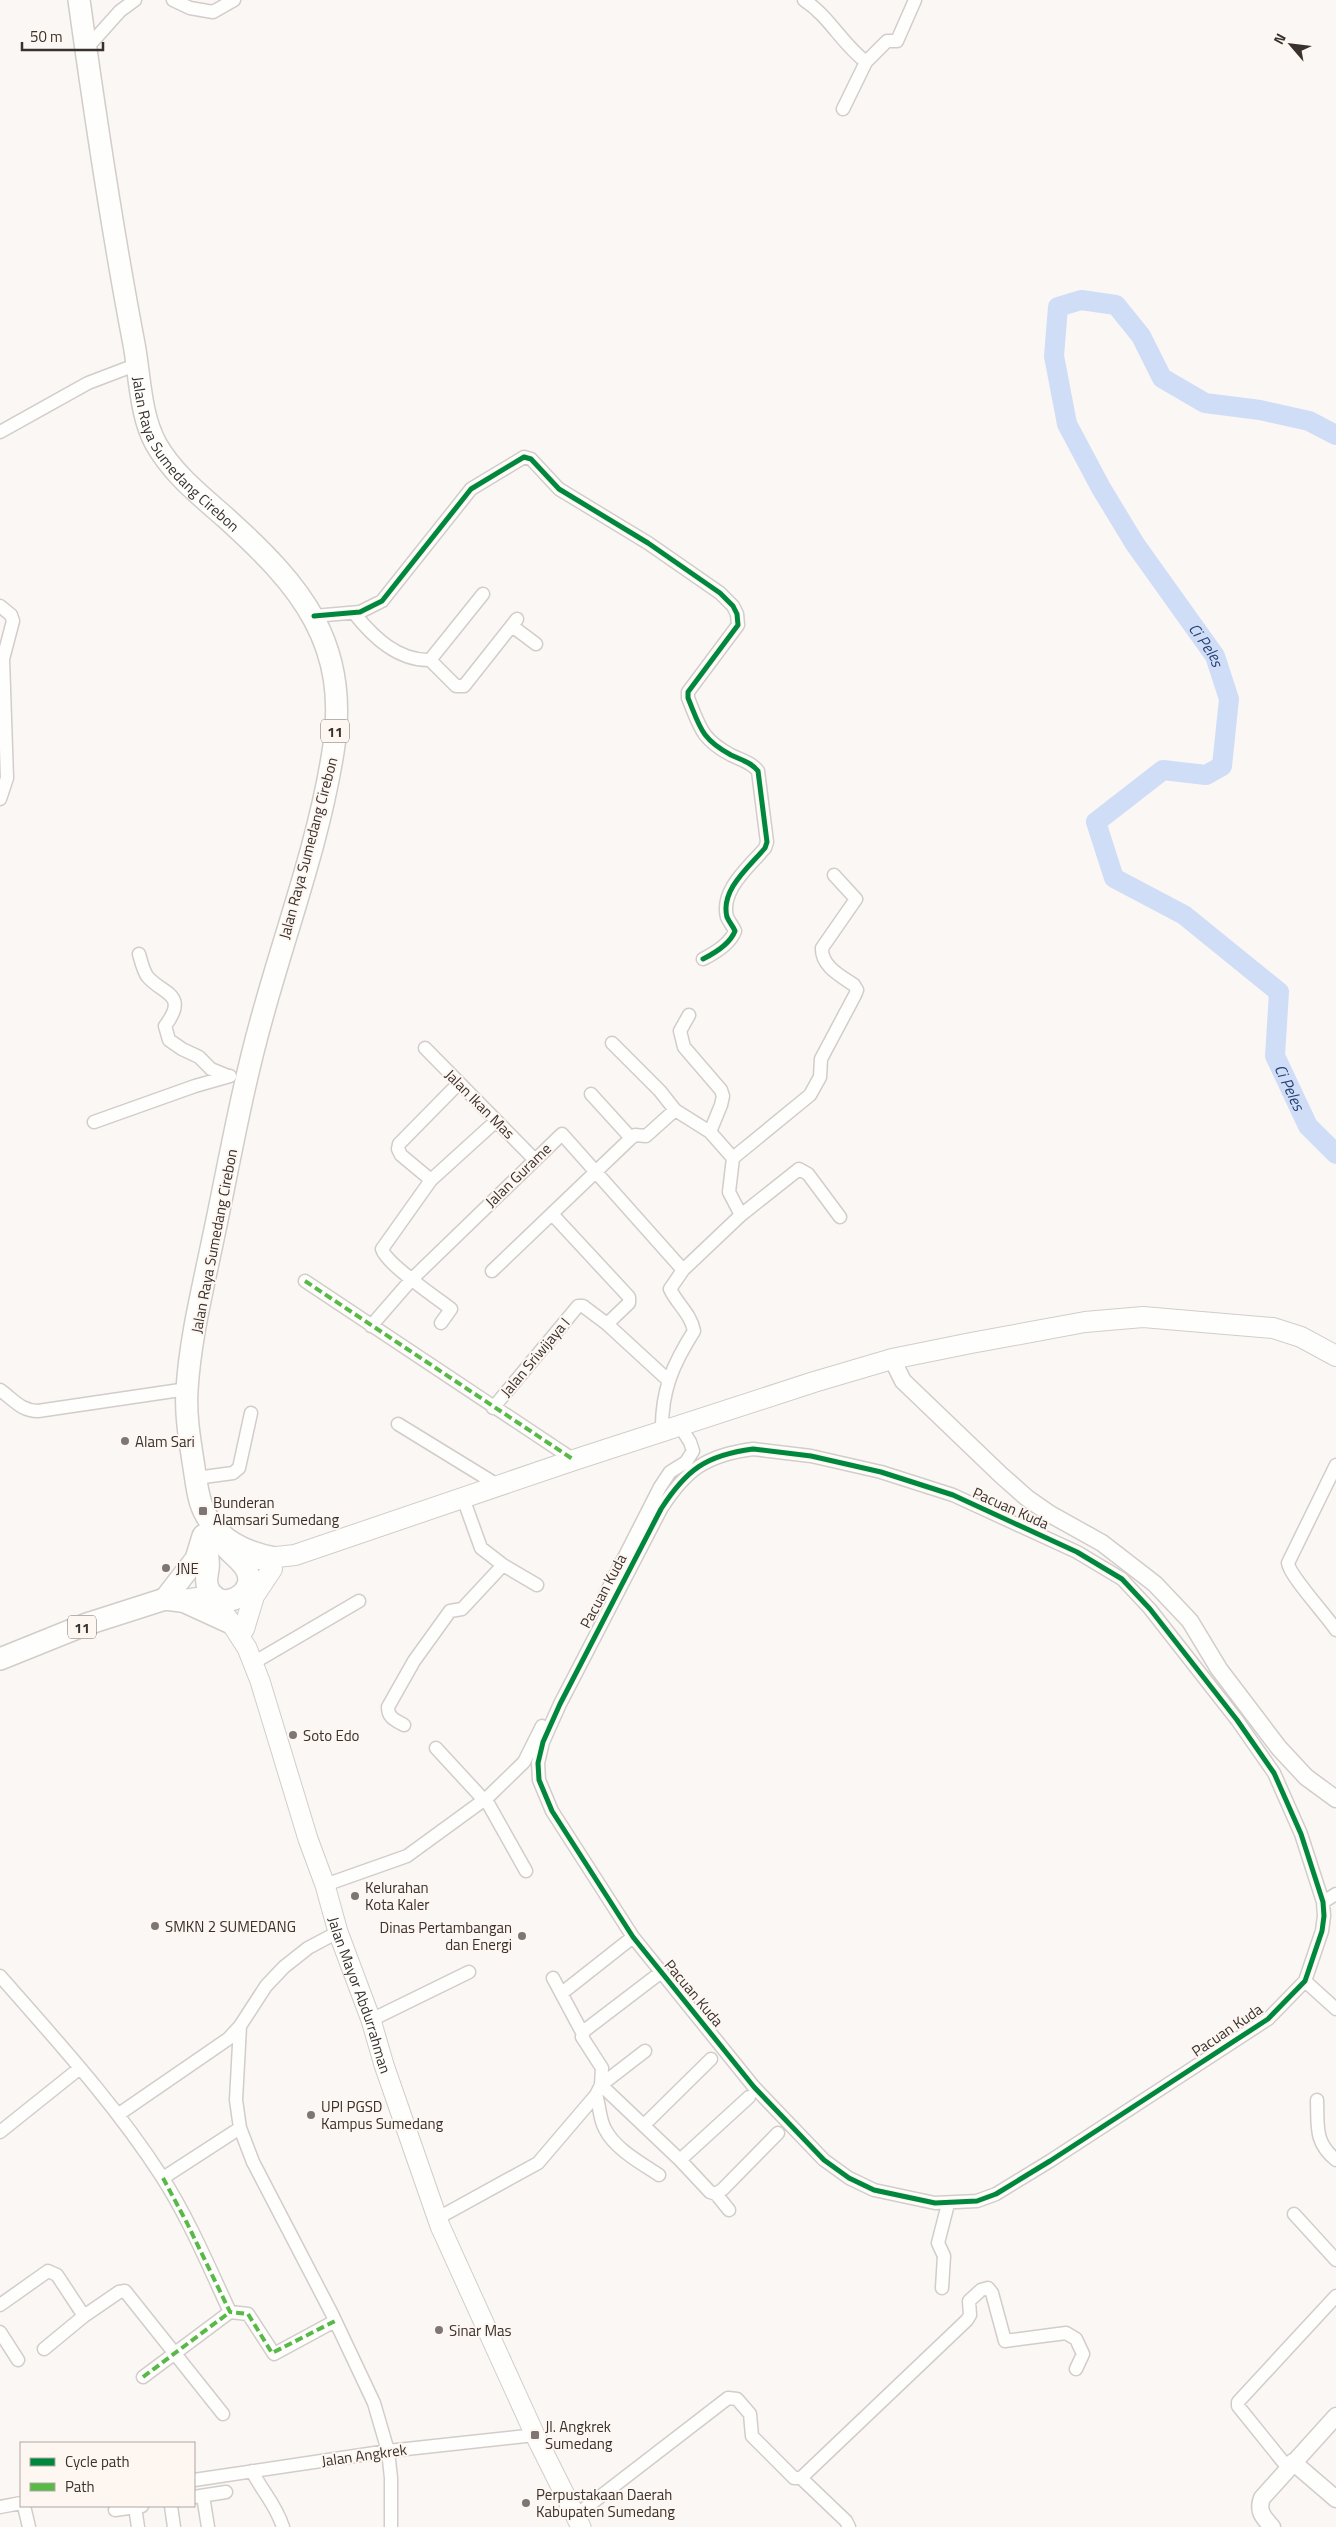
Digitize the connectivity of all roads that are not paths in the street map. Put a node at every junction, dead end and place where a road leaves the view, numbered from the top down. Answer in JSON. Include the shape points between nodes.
{"nodes":[{"id":1,"x":79,"y":0,"type":"edge"},
{"id":2,"x":135,"y":0,"type":"edge"},
{"id":3,"x":173,"y":0,"type":"edge"},
{"id":4,"x":234,"y":0,"type":"edge"},
{"id":5,"x":804,"y":0,"type":"edge"},
{"id":6,"x":914,"y":0,"type":"edge"},
{"id":7,"x":86,"y":49,"type":"junction"},
{"id":8,"x":866,"y":62,"type":"junction"},
{"id":9,"x":843,"y":109,"type":"dead end"},
{"id":10,"x":138,"y":364,"type":"junction"},
{"id":11,"x":0,"y":432,"type":"edge"},
{"id":12,"x":483,"y":594,"type":"dead end"},
{"id":13,"x":0,"y":606,"type":"edge"},
{"id":14,"x":354,"y":613,"type":"junction"},
{"id":15,"x":314,"y":616,"type":"junction"},
{"id":16,"x":536,"y":644,"type":"dead end"},
{"id":17,"x":430,"y":660,"type":"junction"},
{"id":18,"x":0,"y":799,"type":"edge"},
{"id":19,"x":834,"y":875,"type":"dead end"},
{"id":20,"x":139,"y":954,"type":"dead end"},
{"id":21,"x":703,"y":959,"type":"dead end"},
{"id":22,"x":689,"y":1014,"type":"dead end"},
{"id":23,"x":612,"y":1043,"type":"dead end"},
{"id":24,"x":425,"y":1048,"type":"dead end"},
{"id":25,"x":237,"y":1080,"type":"junction"},
{"id":26,"x":460,"y":1083,"type":"junction"},
{"id":27,"x":591,"y":1094,"type":"dead end"},
{"id":28,"x":675,"y":1110,"type":"junction"},
{"id":29,"x":496,"y":1120,"type":"junction"},
{"id":30,"x":94,"y":1122,"type":"dead end"},
{"id":31,"x":710,"y":1132,"type":"junction"},
{"id":32,"x":631,"y":1138,"type":"junction"},
{"id":33,"x":734,"y":1158,"type":"junction"},
{"id":34,"x":534,"y":1159,"type":"junction"},
{"id":35,"x":594,"y":1172,"type":"junction"},
{"id":36,"x":431,"y":1180,"type":"junction"},
{"id":37,"x":552,"y":1214,"type":"junction"},
{"id":38,"x":741,"y":1215,"type":"junction"},
{"id":39,"x":840,"y":1217,"type":"dead end"},
{"id":40,"x":683,"y":1270,"type":"junction"},
{"id":41,"x":492,"y":1271,"type":"dead end"},
{"id":42,"x":411,"y":1280,"type":"junction"},
{"id":43,"x":305,"y":1281,"type":"dead end"},
{"id":44,"x":441,"y":1323,"type":"dead end"},
{"id":45,"x":607,"y":1324,"type":"junction"},
{"id":46,"x":371,"y":1326,"type":"junction"},
{"id":47,"x":1336,"y":1356,"type":"edge"},
{"id":48,"x":892,"y":1359,"type":"junction"},
{"id":49,"x":669,"y":1381,"type":"junction"},
{"id":50,"x":187,"y":1389,"type":"junction"},
{"id":51,"x":0,"y":1390,"type":"edge"},
{"id":52,"x":493,"y":1408,"type":"junction"},
{"id":53,"x":251,"y":1413,"type":"dead end"},
{"id":54,"x":398,"y":1424,"type":"dead end"},
{"id":55,"x":671,"y":1429,"type":"junction"},
{"id":56,"x":574,"y":1460,"type":"junction"},
{"id":57,"x":1336,"y":1465,"type":"edge"},
{"id":58,"x":196,"y":1478,"type":"junction"},
{"id":59,"x":499,"y":1486,"type":"junction"},
{"id":60,"x":463,"y":1498,"type":"junction"},
{"id":61,"x":209,"y":1527,"type":"junction"},
{"id":62,"x":236,"y":1560,"type":"junction"},
{"id":63,"x":280,"y":1561,"type":"junction"},
{"id":64,"x":502,"y":1565,"type":"junction"},
{"id":65,"x":209,"y":1568,"type":"junction"},
{"id":66,"x":537,"y":1585,"type":"dead end"},
{"id":67,"x":246,"y":1590,"type":"junction"},
{"id":68,"x":175,"y":1594,"type":"junction"},
{"id":69,"x":214,"y":1596,"type":"junction"},
{"id":70,"x":359,"y":1601,"type":"dead end"},
{"id":71,"x":1336,"y":1630,"type":"edge"},
{"id":72,"x":244,"y":1641,"type":"junction"},
{"id":73,"x":0,"y":1659,"type":"edge"},
{"id":74,"x":404,"y":1725,"type":"dead end"},
{"id":75,"x":436,"y":1748,"type":"dead end"},
{"id":76,"x":484,"y":1799,"type":"junction"},
{"id":77,"x":1336,"y":1799,"type":"edge"},
{"id":78,"x":526,"y":1871,"type":"dead end"},
{"id":79,"x":325,"y":1885,"type":"junction"},
{"id":80,"x":1336,"y":1894,"type":"edge"},
{"id":81,"x":1323,"y":1902,"type":"junction"},
{"id":82,"x":338,"y":1932,"type":"junction"},
{"id":83,"x":633,"y":1937,"type":"junction"},
{"id":84,"x":469,"y":1972,"type":"dead end"},
{"id":85,"x":660,"y":1973,"type":"junction"},
{"id":86,"x":0,"y":1976,"type":"edge"},
{"id":87,"x":553,"y":1978,"type":"dead end"},
{"id":88,"x":1305,"y":1981,"type":"junction"},
{"id":89,"x":562,"y":1993,"type":"junction"},
{"id":90,"x":1336,"y":2009,"type":"edge"},
{"id":91,"x":371,"y":2020,"type":"junction"},
{"id":92,"x":240,"y":2026,"type":"junction"},
{"id":93,"x":583,"y":2034,"type":"junction"},
{"id":94,"x":644,"y":2051,"type":"dead end"},
{"id":95,"x":711,"y":2059,"type":"dead end"},
{"id":96,"x":80,"y":2068,"type":"junction"},
{"id":97,"x":598,"y":2090,"type":"junction"},
{"id":98,"x":749,"y":2098,"type":"dead end"},
{"id":99,"x":1317,"y":2100,"type":"dead end"},
{"id":100,"x":119,"y":2114,"type":"junction"},
{"id":101,"x":644,"y":2125,"type":"junction"},
{"id":102,"x":240,"y":2128,"type":"junction"},
{"id":103,"x":0,"y":2132,"type":"edge"},
{"id":104,"x":778,"y":2133,"type":"dead end"},
{"id":105,"x":680,"y":2160,"type":"junction"},
{"id":106,"x":1336,"y":2160,"type":"edge"},
{"id":107,"x":659,"y":2176,"type":"dead end"},
{"id":108,"x":163,"y":2178,"type":"junction"},
{"id":109,"x":716,"y":2194,"type":"junction"},
{"id":110,"x":948,"y":2204,"type":"junction"},
{"id":111,"x":729,"y":2210,"type":"dead end"},
{"id":112,"x":1294,"y":2214,"type":"dead end"},
{"id":113,"x":438,"y":2218,"type":"junction"},
{"id":114,"x":1336,"y":2260,"type":"edge"},
{"id":115,"x":942,"y":2288,"type":"dead end"},
{"id":116,"x":1336,"y":2296,"type":"edge"},
{"id":117,"x":0,"y":2305,"type":"edge"},
{"id":118,"x":230,"y":2312,"type":"junction"},
{"id":119,"x":84,"y":2316,"type":"junction"},
{"id":120,"x":336,"y":2321,"type":"junction"},
{"id":121,"x":0,"y":2332,"type":"edge"},
{"id":122,"x":44,"y":2349,"type":"dead end"},
{"id":123,"x":176,"y":2352,"type":"junction"},
{"id":124,"x":18,"y":2360,"type":"dead end"},
{"id":125,"x":1076,"y":2370,"type":"dead end"},
{"id":126,"x":143,"y":2377,"type":"dead end"},
{"id":127,"x":223,"y":2414,"type":"dead end"},
{"id":128,"x":1336,"y":2416,"type":"edge"},
{"id":129,"x":535,"y":2435,"type":"junction"},
{"id":130,"x":388,"y":2451,"type":"junction"},
{"id":131,"x":1290,"y":2465,"type":"junction"},
{"id":132,"x":252,"y":2471,"type":"junction"},
{"id":133,"x":801,"y":2478,"type":"junction"},
{"id":134,"x":195,"y":2480,"type":"edge"},
{"id":135,"x":226,"y":2492,"type":"dead end"},
{"id":136,"x":199,"y":2497,"type":"edge"},
{"id":137,"x":1336,"y":2499,"type":"edge"},
{"id":138,"x":20,"y":2505,"type":"edge"},
{"id":139,"x":0,"y":2507,"type":"edge"},
{"id":140,"x":24,"y":2507,"type":"edge"},
{"id":141,"x":133,"y":2507,"type":"edge"},
{"id":142,"x":139,"y":2507,"type":"edge"},
{"id":143,"x":171,"y":2507,"type":"edge"},
{"id":144,"x":114,"y":2510,"type":"dead end"},
{"id":145,"x":578,"y":2521,"type":"edge"},
{"id":146,"x":29,"y":2527,"type":"edge"},
{"id":147,"x":138,"y":2527,"type":"edge"},
{"id":148,"x":174,"y":2527,"type":"edge"},
{"id":149,"x":208,"y":2527,"type":"edge"},
{"id":150,"x":283,"y":2527,"type":"edge"},
{"id":151,"x":391,"y":2527,"type":"edge"},
{"id":152,"x":849,"y":2527,"type":"edge"},
{"id":153,"x":1272,"y":2527,"type":"edge"}],
"edges":[{"from":1,"to":7,"type":"highway","name":"Jalan Raya Sumedang Cirebon","number":"11"},
{"from":2,"to":7,"type":"street","via":[[120,11]]},
{"from":3,"to":4,"type":"street","via":[[190,8],[213,12]]},
{"from":5,"to":8,"type":"street","via":[[817,8],[841,40]]},
{"from":6,"to":8,"type":"street","via":[[897,41],[887,41]]},
{"from":7,"to":10,"type":"highway","name":"Jalan Raya Sumedang Cirebon","number":"11"},
{"from":8,"to":9,"type":"street"},
{"from":10,"to":11,"type":"street","via":[[88,383]]},
{"from":10,"to":15,"type":"highway","name":"Jalan Raya Sumedang Cirebon","number":"11","via":[[147,419],[154,441],[170,465],[241,532],[288,582]]},
{"from":12,"to":17,"type":"street"},
{"from":13,"to":18,"type":"street","via":[[11,614],[13,621],[3,659],[7,778]]},
{"from":14,"to":15,"type":"street"},
{"from":14,"to":17,"type":"street","via":[[367,630],[391,648],[411,658]]},
{"from":14,"to":21,"type":"street","via":[[382,601],[471,489],[524,457],[531,459],[560,488],[648,543],[726,599],[737,614],[738,625],[688,692],[688,698],[702,733],[758,771],[767,842],[730,890],[726,907],[734,935],[718,952]]},
{"from":15,"to":25,"type":"highway","name":"Jalan Raya Sumedang Cirebon","number":"11","via":[[335,672],[334,747],[324,798],[262,1018]]},
{"from":16,"to":17,"type":"street","via":[[514,623],[464,686],[456,686]]},
{"from":19,"to":33,"type":"street","via":[[856,902],[822,948],[822,956],[827,964],[854,985],[855,995],[821,1059],[820,1077],[810,1095]]},
{"from":20,"to":25,"type":"street","via":[[148,976],[173,999],[172,1016],[165,1026],[169,1040],[199,1057],[211,1069]]},
{"from":22,"to":31,"type":"street","via":[[680,1031],[684,1047],[723,1096]]},
{"from":23,"to":28,"type":"street"},
{"from":24,"to":26,"type":"street","name":"Jalan Ikan Mas"},
{"from":25,"to":30,"type":"street"},
{"from":25,"to":50,"type":"highway","name":"Jalan Raya Sumedang Cirebon","number":"11"},
{"from":26,"to":29,"type":"street","name":"Jalan Ikan Mas"},
{"from":26,"to":36,"type":"street","via":[[399,1144],[401,1155]]},
{"from":27,"to":32,"type":"street"},
{"from":28,"to":31,"type":"street"},
{"from":28,"to":32,"type":"street","via":[[646,1136]]},
{"from":29,"to":34,"type":"street","name":"Jalan Ikan Mas"},
{"from":29,"to":36,"type":"street"},
{"from":31,"to":33,"type":"street"},
{"from":32,"to":35,"type":"street"},
{"from":33,"to":38,"type":"street","via":[[729,1192]]},
{"from":34,"to":35,"type":"street","name":"Jalan Gurame","via":[[562,1134]]},
{"from":34,"to":42,"type":"street","name":"Jalan Gurame"},
{"from":35,"to":37,"type":"street"},
{"from":35,"to":40,"type":"street","name":"Jalan Gurame"},
{"from":36,"to":42,"type":"street","via":[[382,1249]]},
{"from":37,"to":41,"type":"street"},
{"from":37,"to":45,"type":"street","via":[[629,1297],[629,1304]]},
{"from":38,"to":39,"type":"street","via":[[799,1169],[808,1174]]},
{"from":38,"to":40,"type":"street"},
{"from":40,"to":49,"type":"street","via":[[670,1289],[674,1300],[692,1320],[694,1331],[675,1362]]},
{"from":42,"to":44,"type":"street","via":[[451,1309]]},
{"from":42,"to":46,"type":"street","name":"Jalan Gurame"},
{"from":43,"to":46,"type":"street"},
{"from":45,"to":49,"type":"street","name":"Jalan Sriwijaya I"},
{"from":45,"to":52,"type":"street","name":"Jalan Sriwijaya I","via":[[583,1306],[578,1306]]},
{"from":46,"to":52,"type":"street"},
{"from":47,"to":48,"type":"main road","via":[[1301,1337],[1273,1328],[1143,1318],[1085,1322]]},
{"from":48,"to":55,"type":"main road"},
{"from":48,"to":77,"type":"street","via":[[903,1380],[915,1393],[1027,1498],[1102,1543],[1155,1584],[1190,1621],[1219,1669],[1280,1748],[1306,1778]]},
{"from":49,"to":55,"type":"street","via":[[662,1407]]},
{"from":50,"to":51,"type":"street","via":[[38,1411],[21,1408]]},
{"from":50,"to":58,"type":"highway","name":"Jalan Raya Sumedang Cirebon","number":"11","via":[[187,1414]]},
{"from":52,"to":56,"type":"street"},
{"from":53,"to":58,"type":"street","via":[[239,1468],[233,1473]]},
{"from":54,"to":59,"type":"street"},
{"from":55,"to":56,"type":"main road"},
{"from":55,"to":76,"type":"street","via":[[693,1447],[690,1457],[672,1470],[660,1487],[524,1762]]},
{"from":56,"to":59,"type":"main road"},
{"from":57,"to":71,"type":"street","via":[[1288,1563],[1295,1578]]},
{"from":58,"to":61,"type":"highway","name":"Jalan Raya Sumedang Cirebon","number":"11"},
{"from":59,"to":60,"type":"main road"},
{"from":60,"to":63,"type":"main road"},
{"from":60,"to":64,"type":"street","via":[[480,1548]]},
{"from":61,"to":62,"type":"highway","number":"11"},
{"from":61,"to":63,"type":"highway","via":[[242,1550]]},
{"from":61,"to":65,"type":"highway","number":"11"},
{"from":61,"to":68,"type":"highway","via":[[196,1559]]},
{"from":62,"to":63,"type":"main road"},
{"from":62,"to":65,"type":"highway","number":"11","via":[[224,1558]]},
{"from":62,"to":67,"type":"highway","number":"11","via":[[246,1570]]},
{"from":63,"to":67,"type":"main road"},
{"from":63,"to":72,"type":"main road","via":[[254,1596]]},
{"from":64,"to":66,"type":"street"},
{"from":64,"to":74,"type":"street","via":[[462,1609],[450,1611],[414,1661],[388,1707],[388,1715]]},
{"from":65,"to":68,"type":"highway","number":"11"},
{"from":65,"to":69,"type":"highway","number":"11","via":[[206,1580]]},
{"from":67,"to":69,"type":"highway","number":"11","via":[[234,1600],[220,1600]]},
{"from":67,"to":72,"type":"main road","via":[[242,1610]]},
{"from":68,"to":69,"type":"highway","number":"11"},
{"from":68,"to":72,"type":"highway"},
{"from":68,"to":73,"type":"highway","number":"11","via":[[87,1624]]},
{"from":69,"to":72,"type":"main road"},
{"from":70,"to":72,"type":"street"},
{"from":72,"to":79,"type":"main road","name":"Jalan Mayor Abdurrahman"},
{"from":75,"to":76,"type":"street"},
{"from":76,"to":78,"type":"street"},
{"from":76,"to":79,"type":"street","via":[[407,1856]]},
{"from":79,"to":82,"type":"main road","name":"Jalan Mayor Abdurrahman"},
{"from":80,"to":81,"type":"street"},
{"from":81,"to":83,"type":"street","name":"Pacuan Kuda","via":[[1301,1834],[1274,1773],[1214,1690],[1122,1579],[1077,1552],[928,1485],[811,1456],[753,1449],[712,1458],[697,1466],[673,1491],[589,1645],[543,1742],[538,1763],[539,1780],[552,1811]]},
{"from":81,"to":88,"type":"street","name":"Pacuan Kuda","via":[[1322,1931]]},
{"from":82,"to":91,"type":"main road","name":"Jalan Mayor Abdurrahman"},
{"from":82,"to":92,"type":"street","via":[[308,1948],[284,1967],[266,1986]]},
{"from":83,"to":85,"type":"street","name":"Pacuan Kuda"},
{"from":83,"to":89,"type":"street"},
{"from":84,"to":91,"type":"street"},
{"from":85,"to":93,"type":"street"},
{"from":85,"to":110,"type":"street","name":"Pacuan Kuda","via":[[754,2088],[824,2160],[848,2178],[874,2190]]},
{"from":86,"to":96,"type":"street"},
{"from":87,"to":89,"type":"street"},
{"from":88,"to":90,"type":"street"},
{"from":88,"to":110,"type":"street","name":"Pacuan Kuda","via":[[1268,2019],[996,2194]]},
{"from":89,"to":93,"type":"street"},
{"from":91,"to":113,"type":"main road","name":"Jalan Mayor Abdurrahman"},
{"from":92,"to":100,"type":"street","via":[[228,2038]]},
{"from":92,"to":102,"type":"street","via":[[236,2100]]},
{"from":93,"to":97,"type":"street","via":[[586,2046],[602,2068]]},
{"from":94,"to":97,"type":"street"},
{"from":95,"to":101,"type":"street"},
{"from":96,"to":100,"type":"street"},
{"from":96,"to":103,"type":"street"},
{"from":97,"to":101,"type":"street"},
{"from":97,"to":107,"type":"street","via":[[605,2130],[623,2150]]},
{"from":97,"to":113,"type":"street","via":[[538,2163]]},
{"from":98,"to":105,"type":"street"},
{"from":99,"to":106,"type":"street","via":[[1318,2138],[1321,2146]]},
{"from":100,"to":108,"type":"street"},
{"from":101,"to":105,"type":"street"},
{"from":102,"to":108,"type":"street"},
{"from":102,"to":120,"type":"street","via":[[253,2162]]},
{"from":104,"to":109,"type":"street"},
{"from":105,"to":109,"type":"street","via":[[710,2192]]},
{"from":108,"to":118,"type":"street"},
{"from":109,"to":111,"type":"street"},
{"from":110,"to":115,"type":"street","via":[[938,2243],[944,2256]]},
{"from":112,"to":114,"type":"street"},
{"from":113,"to":129,"type":"main road","name":"Jalan Mayor Abdurrahman"},
{"from":116,"to":131,"type":"street","via":[[1238,2402],[1238,2406]]},
{"from":117,"to":119,"type":"street","via":[[48,2270],[56,2275]]},
{"from":118,"to":120,"type":"street","via":[[248,2314],[274,2354]]},
{"from":118,"to":123,"type":"street"},
{"from":119,"to":122,"type":"street"},
{"from":119,"to":123,"type":"street","via":[[125,2291]]},
{"from":120,"to":130,"type":"street","via":[[374,2403]]},
{"from":121,"to":124,"type":"street"},
{"from":123,"to":126,"type":"street"},
{"from":123,"to":127,"type":"street"},
{"from":125,"to":133,"type":"street","via":[[1083,2354],[1076,2339],[1066,2333],[1005,2341],[992,2293],[988,2288],[981,2290],[969,2301],[967,2320]]},
{"from":128,"to":131,"type":"street"},
{"from":129,"to":130,"type":"street","name":"Jalan Angkrek"},
{"from":129,"to":145,"type":"main road","name":"Jalan Mayor Abdurrahman"},
{"from":130,"to":132,"type":"street","name":"Jalan Angkrek"},
{"from":130,"to":151,"type":"street"},
{"from":131,"to":137,"type":"street"},
{"from":131,"to":153,"type":"street","via":[[1259,2506],[1260,2513]]},
{"from":132,"to":134,"type":"street","name":"Jalan Angkrek"},
{"from":132,"to":150,"type":"street","via":[[274,2504]]},
{"from":133,"to":145,"type":"street","via":[[794,2478],[752,2436],[750,2414],[737,2399],[728,2398]]},
{"from":133,"to":152,"type":"street"},
{"from":135,"to":136,"type":"street"},
{"from":136,"to":149,"type":"street"},
{"from":138,"to":139,"type":"street"},
{"from":140,"to":146,"type":"street"},
{"from":141,"to":144,"type":"street"},
{"from":142,"to":147,"type":"street"},
{"from":143,"to":148,"type":"street"}]}
